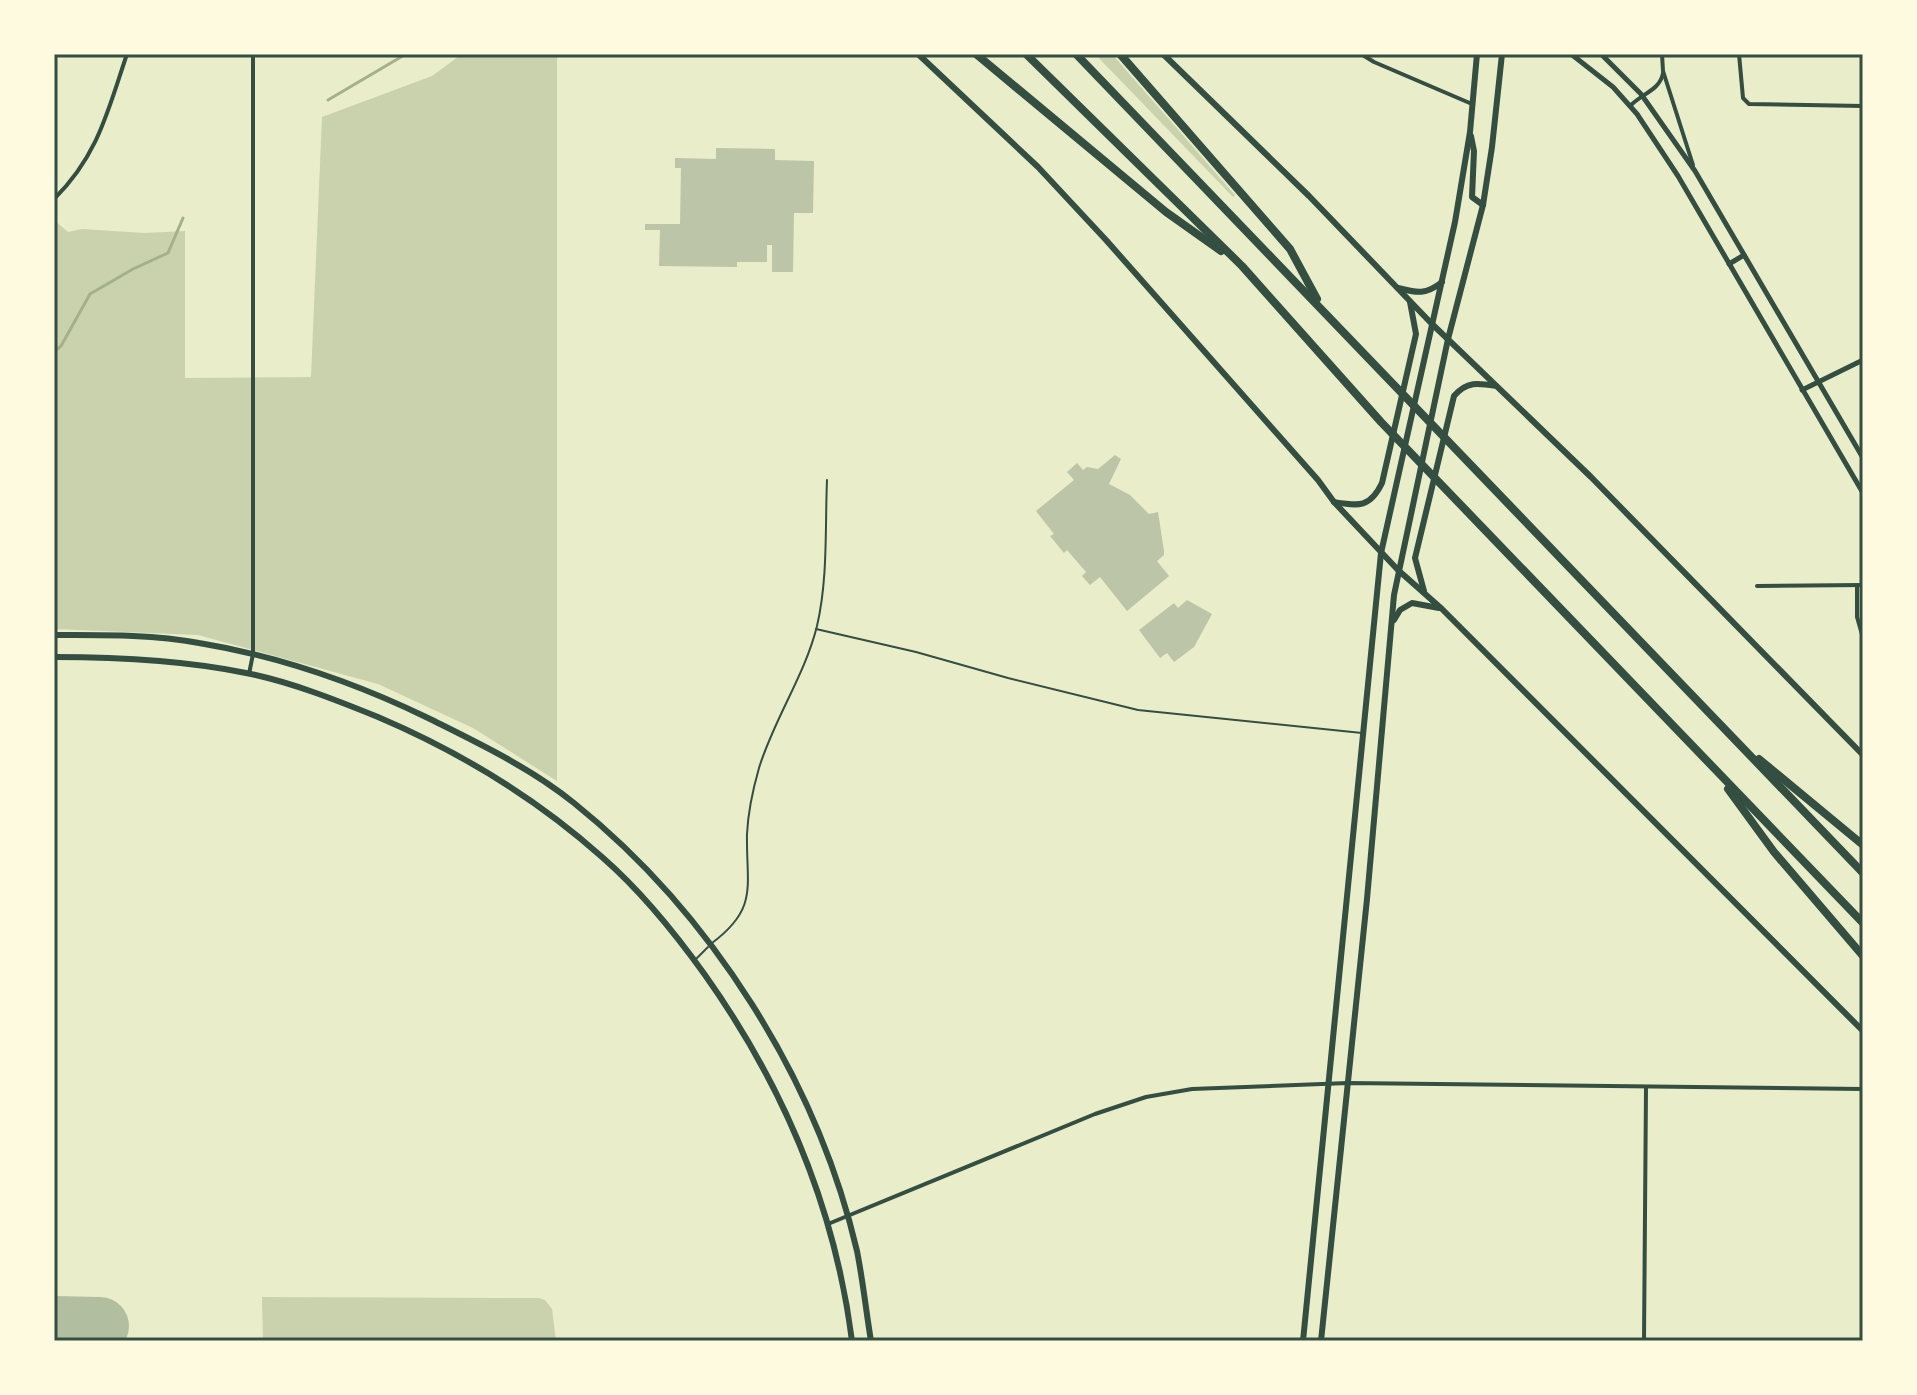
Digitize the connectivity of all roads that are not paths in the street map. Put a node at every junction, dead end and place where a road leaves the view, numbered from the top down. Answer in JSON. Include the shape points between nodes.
{"nodes":[{"id":1,"x":127,"y":54,"type":"edge"},
{"id":2,"x":253,"y":54,"type":"edge"},
{"id":3,"x":918,"y":54,"type":"edge"},
{"id":4,"x":976,"y":54,"type":"edge"},
{"id":5,"x":1026,"y":54,"type":"edge"},
{"id":6,"x":1076,"y":54,"type":"edge"},
{"id":7,"x":1120,"y":54,"type":"edge"},
{"id":8,"x":1163,"y":54,"type":"edge"},
{"id":9,"x":1361,"y":54,"type":"edge"},
{"id":10,"x":1477,"y":54,"type":"edge"},
{"id":11,"x":1502,"y":54,"type":"edge"},
{"id":12,"x":1571,"y":54,"type":"edge"},
{"id":13,"x":1601,"y":54,"type":"edge"},
{"id":14,"x":1662,"y":54,"type":"edge"},
{"id":15,"x":1739,"y":54,"type":"edge"},
{"id":16,"x":1663,"y":71,"type":"junction"},
{"id":17,"x":1641,"y":94,"type":"junction"},
{"id":18,"x":1472,"y":104,"type":"junction"},
{"id":19,"x":1631,"y":105,"type":"junction"},
{"id":20,"x":1863,"y":106,"type":"edge"},
{"id":21,"x":1470,"y":132,"type":"junction"},
{"id":22,"x":1695,"y":171,"type":"junction"},
{"id":23,"x":54,"y":199,"type":"edge"},
{"id":24,"x":1483,"y":205,"type":"junction"},
{"id":25,"x":1744,"y":255,"type":"junction"},
{"id":26,"x":1729,"y":264,"type":"junction"},
{"id":27,"x":1242,"y":266,"type":"junction"},
{"id":28,"x":1442,"y":282,"type":"junction"},
{"id":29,"x":1397,"y":288,"type":"junction"},
{"id":30,"x":1409,"y":300,"type":"junction"},
{"id":31,"x":1324,"y":310,"type":"junction"},
{"id":32,"x":1431,"y":323,"type":"junction"},
{"id":33,"x":1448,"y":339,"type":"junction"},
{"id":34,"x":1863,"y":360,"type":"edge"},
{"id":35,"x":1818,"y":383,"type":"junction"},
{"id":36,"x":1496,"y":386,"type":"junction"},
{"id":37,"x":1802,"y":390,"type":"junction"},
{"id":38,"x":1863,"y":458,"type":"edge"},
{"id":39,"x":827,"y":480,"type":"dead end"},
{"id":40,"x":1863,"y":493,"type":"edge"},
{"id":41,"x":1334,"y":502,"type":"junction"},
{"id":42,"x":1381,"y":553,"type":"junction"},
{"id":43,"x":1398,"y":570,"type":"junction"},
{"id":44,"x":1757,"y":586,"type":"dead end"},
{"id":45,"x":1860,"y":586,"type":"edge"},
{"id":46,"x":1425,"y":593,"type":"junction"},
{"id":47,"x":1442,"y":609,"type":"junction"},
{"id":48,"x":1392,"y":623,"type":"junction"},
{"id":49,"x":816,"y":629,"type":"junction"},
{"id":50,"x":54,"y":635,"type":"edge"},
{"id":51,"x":1863,"y":638,"type":"edge"},
{"id":52,"x":253,"y":654,"type":"junction"},
{"id":53,"x":54,"y":657,"type":"edge"},
{"id":54,"x":249,"y":674,"type":"junction"},
{"id":55,"x":1363,"y":733,"type":"junction"},
{"id":56,"x":1380,"y":735,"type":"junction"},
{"id":57,"x":1735,"y":739,"type":"junction"},
{"id":58,"x":1863,"y":755,"type":"edge"},
{"id":59,"x":1709,"y":763,"type":"junction"},
{"id":60,"x":1863,"y":845,"type":"edge"},
{"id":61,"x":1863,"y":873,"type":"edge"},
{"id":62,"x":1863,"y":923,"type":"edge"},
{"id":63,"x":712,"y":943,"type":"junction"},
{"id":64,"x":1863,"y":956,"type":"edge"},
{"id":65,"x":695,"y":961,"type":"junction"},
{"id":66,"x":1863,"y":1031,"type":"edge"},
{"id":67,"x":1348,"y":1083,"type":"junction"},
{"id":68,"x":1327,"y":1084,"type":"junction"},
{"id":69,"x":1646,"y":1088,"type":"junction"},
{"id":70,"x":1863,"y":1089,"type":"edge"},
{"id":71,"x":847,"y":1215,"type":"junction"},
{"id":72,"x":828,"y":1224,"type":"junction"},
{"id":73,"x":1309,"y":1280,"type":"junction"},
{"id":74,"x":1328,"y":1282,"type":"junction"},
{"id":75,"x":852,"y":1341,"type":"edge"},
{"id":76,"x":871,"y":1341,"type":"edge"},
{"id":77,"x":1303,"y":1341,"type":"edge"},
{"id":78,"x":1321,"y":1341,"type":"edge"},
{"id":79,"x":1644,"y":1341,"type":"edge"}],
"edges":[{"from":1,"to":23,"type":"street","via":[[96,145]]},
{"from":2,"to":52,"type":"street"},
{"from":3,"to":41,"type":"main road","via":[[1038,167]]},
{"from":4,"to":27,"type":"highway","via":[[1166,212]]},
{"from":5,"to":27,"type":"highway"},
{"from":6,"to":31,"type":"highway"},
{"from":7,"to":31,"type":"highway","via":[[1290,249]]},
{"from":8,"to":29,"type":"main road"},
{"from":9,"to":18,"type":"street"},
{"from":10,"to":18,"type":"main road"},
{"from":11,"to":24,"type":"main road"},
{"from":12,"to":19,"type":"street"},
{"from":13,"to":17,"type":"street"},
{"from":14,"to":16,"type":"street"},
{"from":15,"to":20,"type":"street","via":[[1743,98],[1749,104]]},
{"from":16,"to":17,"type":"street","via":[[1661,83]]},
{"from":16,"to":22,"type":"street"},
{"from":17,"to":19,"type":"street"},
{"from":17,"to":22,"type":"street"},
{"from":18,"to":21,"type":"main road"},
{"from":19,"to":26,"type":"street"},
{"from":21,"to":24,"type":"main road","via":[[1472,197]]},
{"from":21,"to":28,"type":"main road"},
{"from":22,"to":25,"type":"street"},
{"from":24,"to":33,"type":"main road"},
{"from":25,"to":26,"type":"street"},
{"from":25,"to":35,"type":"street"},
{"from":26,"to":37,"type":"street"},
{"from":27,"to":59,"type":"highway","via":[[1381,422]]},
{"from":28,"to":29,"type":"main road","via":[[1418,294]]},
{"from":28,"to":32,"type":"main road"},
{"from":29,"to":30,"type":"main road"},
{"from":30,"to":32,"type":"main road"},
{"from":30,"to":41,"type":"main road","via":[[1416,334],[1378,491],[1368,503]]},
{"from":31,"to":57,"type":"highway"},
{"from":32,"to":33,"type":"main road"},
{"from":32,"to":42,"type":"main road"},
{"from":33,"to":36,"type":"main road"},
{"from":33,"to":43,"type":"main road"},
{"from":34,"to":35,"type":"street"},
{"from":35,"to":37,"type":"street"},
{"from":35,"to":38,"type":"street"},
{"from":36,"to":46,"type":"main road","via":[[1472,383],[1454,396],[1415,558]]},
{"from":36,"to":58,"type":"main road"},
{"from":37,"to":40,"type":"street"},
{"from":39,"to":49,"type":"lane","via":[[823,595]]},
{"from":41,"to":42,"type":"main road"},
{"from":42,"to":43,"type":"main road"},
{"from":42,"to":55,"type":"main road"},
{"from":43,"to":46,"type":"main road"},
{"from":43,"to":48,"type":"main road"},
{"from":44,"to":45,"type":"street"},
{"from":45,"to":51,"type":"street","via":[[1857,617]]},
{"from":46,"to":47,"type":"main road"},
{"from":47,"to":48,"type":"main road","via":[[1412,603]]},
{"from":47,"to":66,"type":"main road"},
{"from":48,"to":56,"type":"main road"},
{"from":49,"to":55,"type":"lane","via":[[1138,710]]},
{"from":49,"to":63,"type":"lane","via":[[758,770],[747,834],[746,904],[729,930]]},
{"from":50,"to":52,"type":"main road","via":[[140,636]]},
{"from":52,"to":54,"type":"street"},
{"from":52,"to":63,"type":"main road","via":[[395,702],[530,772],[575,804],[650,872]]},
{"from":53,"to":54,"type":"main road","via":[[142,659]]},
{"from":54,"to":65,"type":"main road","via":[[345,703],[435,742],[515,790],[611,865]]},
{"from":55,"to":56,"type":"main road"},
{"from":55,"to":68,"type":"main road"},
{"from":56,"to":67,"type":"main road"},
{"from":57,"to":60,"type":"highway"},
{"from":57,"to":61,"type":"highway"},
{"from":59,"to":62,"type":"highway"},
{"from":59,"to":64,"type":"highway","via":[[1774,852]]},
{"from":63,"to":65,"type":"lane"},
{"from":63,"to":71,"type":"main road","via":[[788,1067]]},
{"from":65,"to":72,"type":"main road","via":[[770,1081],[810,1168]]},
{"from":67,"to":68,"type":"street"},
{"from":67,"to":69,"type":"street"},
{"from":67,"to":74,"type":"main road"},
{"from":68,"to":71,"type":"street","via":[[1228,1086],[1146,1097]]},
{"from":68,"to":73,"type":"main road"},
{"from":69,"to":70,"type":"street"},
{"from":69,"to":79,"type":"street"},
{"from":71,"to":72,"type":"street"},
{"from":71,"to":76,"type":"main road"},
{"from":72,"to":75,"type":"main road"},
{"from":73,"to":74,"type":"main road"},
{"from":73,"to":77,"type":"main road"},
{"from":74,"to":78,"type":"main road"}]}
